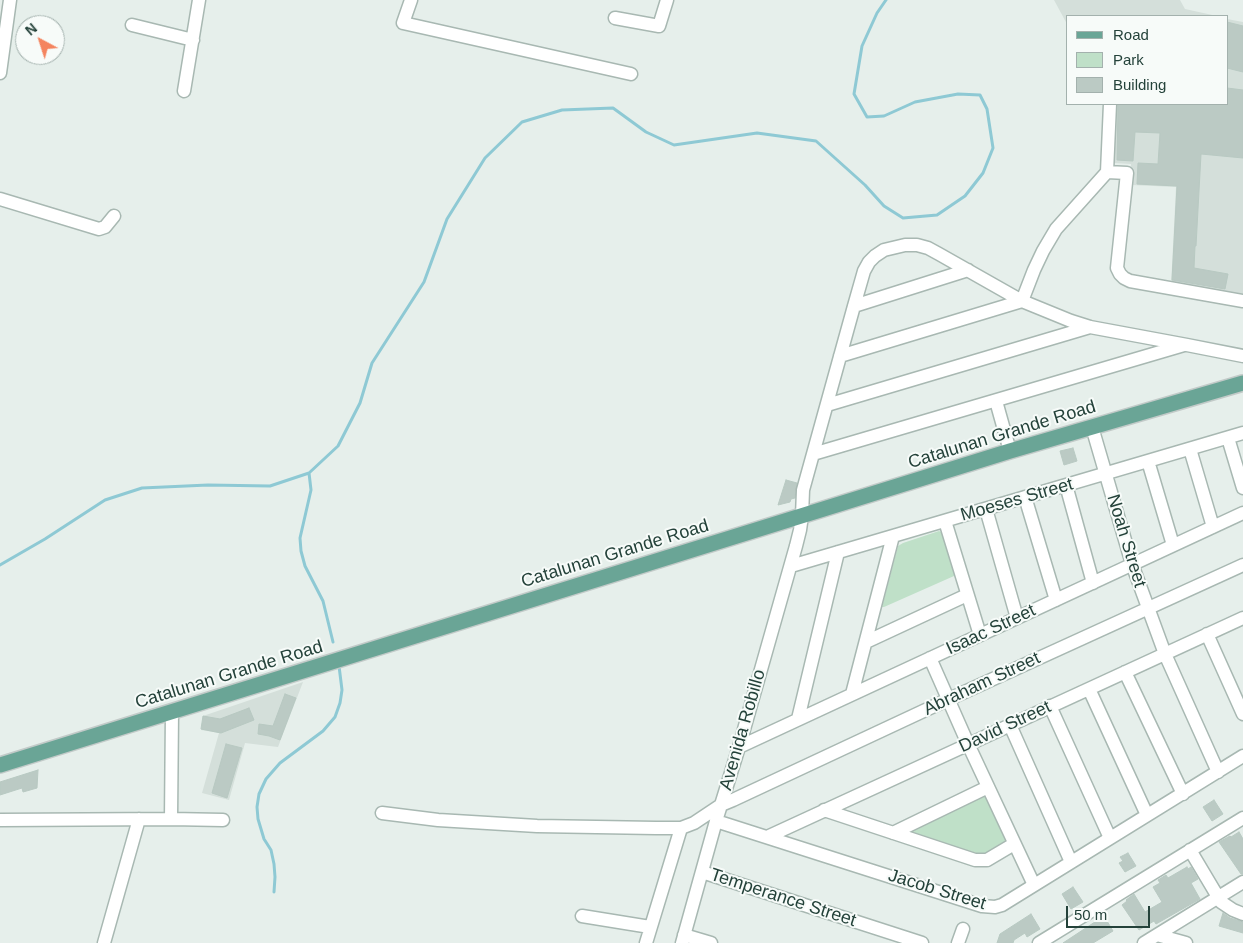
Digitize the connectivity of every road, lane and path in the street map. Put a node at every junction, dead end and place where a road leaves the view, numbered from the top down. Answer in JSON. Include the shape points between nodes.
{"nodes":[{"id":1,"x":10,"y":0,"type":"edge"},
{"id":2,"x":198,"y":0,"type":"edge"},
{"id":3,"x":411,"y":0,"type":"edge"},
{"id":4,"x":667,"y":0,"type":"edge"},
{"id":5,"x":616,"y":18,"type":"dead end"},
{"id":6,"x":132,"y":25,"type":"dead end"},
{"id":7,"x":193,"y":40,"type":"junction"},
{"id":8,"x":1,"y":57,"type":"edge"},
{"id":9,"x":0,"y":73,"type":"edge"},
{"id":10,"x":631,"y":74,"type":"dead end"},
{"id":11,"x":184,"y":91,"type":"dead end"},
{"id":12,"x":1110,"y":105,"type":"edge"},
{"id":13,"x":1106,"y":172,"type":"junction"},
{"id":14,"x":0,"y":199,"type":"edge"},
{"id":15,"x":114,"y":216,"type":"dead end"},
{"id":16,"x":968,"y":270,"type":"junction"},
{"id":17,"x":1022,"y":301,"type":"junction"},
{"id":18,"x":1243,"y":301,"type":"edge"},
{"id":19,"x":854,"y":306,"type":"junction"},
{"id":20,"x":1090,"y":327,"type":"junction"},
{"id":21,"x":1188,"y":344,"type":"junction"},
{"id":22,"x":840,"y":356,"type":"junction"},
{"id":23,"x":1243,"y":356,"type":"edge"},
{"id":24,"x":1243,"y":383,"type":"edge"},
{"id":25,"x":996,"y":401,"type":"junction"},
{"id":26,"x":827,"y":405,"type":"junction"},
{"id":27,"x":1092,"y":427,"type":"junction"},
{"id":28,"x":1243,"y":433,"type":"edge"},
{"id":29,"x":1228,"y":438,"type":"junction"},
{"id":30,"x":1190,"y":449,"type":"junction"},
{"id":31,"x":1010,"y":451,"type":"junction"},
{"id":32,"x":812,"y":454,"type":"junction"},
{"id":33,"x":1148,"y":461,"type":"junction"},
{"id":34,"x":1106,"y":474,"type":"junction"},
{"id":35,"x":1066,"y":485,"type":"junction"},
{"id":36,"x":1243,"y":488,"type":"edge"},
{"id":37,"x":1025,"y":497,"type":"junction"},
{"id":38,"x":986,"y":509,"type":"junction"},
{"id":39,"x":1243,"y":513,"type":"edge"},
{"id":40,"x":802,"y":516,"type":"junction"},
{"id":41,"x":945,"y":521,"type":"junction"},
{"id":42,"x":1213,"y":526,"type":"junction"},
{"id":43,"x":893,"y":536,"type":"junction"},
{"id":44,"x":1173,"y":546,"type":"junction"},
{"id":45,"x":838,"y":552,"type":"junction"},
{"id":46,"x":1132,"y":564,"type":"junction"},
{"id":47,"x":1243,"y":565,"type":"edge"},
{"id":48,"x":791,"y":566,"type":"junction"},
{"id":49,"x":1093,"y":583,"type":"junction"},
{"id":50,"x":967,"y":596,"type":"junction"},
{"id":51,"x":1056,"y":600,"type":"junction"},
{"id":52,"x":1148,"y":608,"type":"junction"},
{"id":53,"x":1017,"y":618,"type":"junction"},
{"id":54,"x":1243,"y":618,"type":"edge"},
{"id":55,"x":1207,"y":634,"type":"junction"},
{"id":56,"x":980,"y":635,"type":"junction"},
{"id":57,"x":866,"y":642,"type":"junction"},
{"id":58,"x":1165,"y":654,"type":"junction"},
{"id":59,"x":930,"y":658,"type":"junction"},
{"id":60,"x":1125,"y":672,"type":"junction"},
{"id":61,"x":1089,"y":689,"type":"junction"},
{"id":62,"x":852,"y":694,"type":"junction"},
{"id":63,"x":948,"y":700,"type":"junction"},
{"id":64,"x":1050,"y":706,"type":"junction"},
{"id":65,"x":172,"y":712,"type":"junction"},
{"id":66,"x":1243,"y":714,"type":"edge"},
{"id":67,"x":798,"y":719,"type":"junction"},
{"id":68,"x":1010,"y":725,"type":"junction"},
{"id":69,"x":968,"y":744,"type":"junction"},
{"id":70,"x":739,"y":746,"type":"junction"},
{"id":71,"x":1243,"y":756,"type":"edge"},
{"id":72,"x":0,"y":765,"type":"edge"},
{"id":73,"x":1218,"y":772,"type":"junction"},
{"id":74,"x":988,"y":787,"type":"junction"},
{"id":75,"x":1182,"y":794,"type":"junction"},
{"id":76,"x":721,"y":805,"type":"junction"},
{"id":77,"x":824,"y":810,"type":"junction"},
{"id":78,"x":382,"y":813,"type":"dead end"},
{"id":79,"x":1148,"y":815,"type":"junction"},
{"id":80,"x":1243,"y":818,"type":"edge"},
{"id":81,"x":139,"y":819,"type":"junction"},
{"id":82,"x":171,"y":819,"type":"junction"},
{"id":83,"x":0,"y":820,"type":"edge"},
{"id":84,"x":222,"y":820,"type":"dead end"},
{"id":85,"x":716,"y":821,"type":"junction"},
{"id":86,"x":681,"y":828,"type":"junction"},
{"id":87,"x":893,"y":833,"type":"junction"},
{"id":88,"x":767,"y":836,"type":"junction"},
{"id":89,"x":1110,"y":838,"type":"junction"},
{"id":90,"x":1014,"y":844,"type":"junction"},
{"id":91,"x":1190,"y":850,"type":"junction"},
{"id":92,"x":1071,"y":862,"type":"junction"},
{"id":93,"x":702,"y":872,"type":"junction"},
{"id":94,"x":1243,"y":882,"type":"edge"},
{"id":95,"x":1034,"y":885,"type":"junction"},
{"id":96,"x":1218,"y":897,"type":"junction"},
{"id":97,"x":1243,"y":914,"type":"edge"},
{"id":98,"x":582,"y":916,"type":"dead end"},
{"id":99,"x":650,"y":927,"type":"junction"},
{"id":100,"x":963,"y":929,"type":"dead end"},
{"id":101,"x":1157,"y":935,"type":"junction"},
{"id":102,"x":683,"y":939,"type":"edge"},
{"id":103,"x":104,"y":943,"type":"edge"},
{"id":104,"x":646,"y":943,"type":"edge"},
{"id":105,"x":711,"y":943,"type":"edge"},
{"id":106,"x":922,"y":943,"type":"edge"},
{"id":107,"x":958,"y":943,"type":"edge"},
{"id":108,"x":1039,"y":943,"type":"edge"},
{"id":109,"x":1144,"y":943,"type":"edge"},
{"id":110,"x":1186,"y":943,"type":"edge"}],
"edges":[{"from":1,"to":8,"type":"street"},
{"from":2,"to":7,"type":"street"},
{"from":3,"to":10,"type":"street","via":[[403,23]]},
{"from":4,"to":5,"type":"street","via":[[659,26]]},
{"from":6,"to":7,"type":"street"},
{"from":7,"to":11,"type":"street"},
{"from":8,"to":9,"type":"street"},
{"from":12,"to":13,"type":"street"},
{"from":13,"to":17,"type":"street","via":[[1056,229]]},
{"from":13,"to":18,"type":"street","via":[[1127,173],[1117,268],[1124,278],[1130,282]]},
{"from":14,"to":15,"type":"street","via":[[99,229]]},
{"from":16,"to":17,"type":"street","name":"Avenida Robillo"},
{"from":16,"to":19,"type":"street"},
{"from":16,"to":19,"type":"street","name":"Avenida Robillo","via":[[918,245],[889,249],[869,262]]},
{"from":17,"to":20,"type":"street","name":"Avenida Robillo"},
{"from":17,"to":22,"type":"street"},
{"from":19,"to":22,"type":"street","name":"Avenida Robillo"},
{"from":20,"to":21,"type":"street","name":"Avenida Robillo"},
{"from":20,"to":26,"type":"street"},
{"from":21,"to":23,"type":"street","name":"Avenida Robillo"},
{"from":21,"to":25,"type":"street"},
{"from":22,"to":26,"type":"street","name":"Avenida Robillo"},
{"from":24,"to":27,"type":"main road","name":"Catalunan Grande Road"},
{"from":25,"to":31,"type":"street"},
{"from":25,"to":32,"type":"street"},
{"from":26,"to":32,"type":"street","name":"Avenida Robillo"},
{"from":27,"to":31,"type":"main road","name":"Catalunan Grande Road"},
{"from":27,"to":34,"type":"street","name":"Noah Street"},
{"from":28,"to":29,"type":"street","name":"Moeses Street"},
{"from":29,"to":30,"type":"street","name":"Moeses Street"},
{"from":29,"to":36,"type":"street"},
{"from":30,"to":33,"type":"street","name":"Moeses Street"},
{"from":30,"to":42,"type":"street"},
{"from":31,"to":40,"type":"main road","name":"Catalunan Grande Road"},
{"from":32,"to":40,"type":"street","name":"Avenida Robillo","via":[[803,490]]},
{"from":33,"to":34,"type":"street","name":"Moeses Street"},
{"from":33,"to":44,"type":"street"},
{"from":34,"to":35,"type":"street","name":"Moeses Street"},
{"from":34,"to":46,"type":"street","name":"Noah Street"},
{"from":35,"to":37,"type":"street","name":"Moeses Street"},
{"from":35,"to":49,"type":"street"},
{"from":37,"to":38,"type":"street","name":"Moeses Street"},
{"from":37,"to":51,"type":"street"},
{"from":38,"to":41,"type":"street","name":"Moeses Street"},
{"from":38,"to":53,"type":"street"},
{"from":39,"to":42,"type":"street","name":"Isaac Street"},
{"from":40,"to":48,"type":"street","name":"Avenida Robillo"},
{"from":40,"to":65,"type":"main road","name":"Catalunan Grande Road"},
{"from":41,"to":43,"type":"street","name":"Moeses Street"},
{"from":41,"to":50,"type":"street"},
{"from":42,"to":44,"type":"street","name":"Isaac Street"},
{"from":43,"to":45,"type":"street","name":"Moeses Street"},
{"from":43,"to":57,"type":"street"},
{"from":44,"to":46,"type":"street","name":"Isaac Street"},
{"from":45,"to":48,"type":"street","name":"Moeses Street"},
{"from":45,"to":67,"type":"street"},
{"from":46,"to":49,"type":"street","name":"Isaac Street"},
{"from":46,"to":52,"type":"street","name":"Noah Street"},
{"from":47,"to":52,"type":"street","name":"Abraham Street"},
{"from":48,"to":70,"type":"street","name":"Avenida Robillo"},
{"from":49,"to":51,"type":"street","name":"Isaac Street"},
{"from":50,"to":56,"type":"street"},
{"from":50,"to":57,"type":"street"},
{"from":51,"to":53,"type":"street","name":"Isaac Street"},
{"from":52,"to":58,"type":"street","name":"Noah Street"},
{"from":52,"to":63,"type":"street","name":"Abraham Street"},
{"from":53,"to":56,"type":"street","name":"Isaac Street"},
{"from":54,"to":55,"type":"street","name":"David Street"},
{"from":55,"to":58,"type":"street","name":"David Street"},
{"from":55,"to":66,"type":"street"},
{"from":56,"to":59,"type":"street","name":"Isaac Street"},
{"from":57,"to":62,"type":"street"},
{"from":58,"to":60,"type":"street","name":"David Street"},
{"from":58,"to":73,"type":"street","name":"Noah Street"},
{"from":59,"to":62,"type":"street","name":"Isaac Street"},
{"from":59,"to":63,"type":"street"},
{"from":60,"to":61,"type":"street","name":"David Street"},
{"from":60,"to":75,"type":"street"},
{"from":61,"to":64,"type":"street","name":"David Street"},
{"from":61,"to":79,"type":"street"},
{"from":62,"to":67,"type":"street","name":"Isaac Street"},
{"from":63,"to":69,"type":"street"},
{"from":63,"to":76,"type":"street","name":"Abraham Street"},
{"from":64,"to":68,"type":"street","name":"David Street"},
{"from":64,"to":89,"type":"street"},
{"from":65,"to":72,"type":"main road","name":"Catalunan Grande Road"},
{"from":65,"to":82,"type":"street"},
{"from":67,"to":70,"type":"street","name":"Isaac Street"},
{"from":68,"to":69,"type":"street","name":"David Street"},
{"from":68,"to":92,"type":"street"},
{"from":69,"to":74,"type":"street"},
{"from":69,"to":77,"type":"street","name":"David Street"},
{"from":70,"to":76,"type":"street","name":"Avenida Robillo"},
{"from":71,"to":73,"type":"street","name":"Jacob Street"},
{"from":73,"to":75,"type":"street","name":"Jacob Street"},
{"from":74,"to":87,"type":"street"},
{"from":74,"to":90,"type":"street"},
{"from":75,"to":79,"type":"street","name":"Jacob Street"},
{"from":76,"to":85,"type":"street","name":"Avenida Robillo"},
{"from":76,"to":86,"type":"street","name":"Abraham Street"},
{"from":77,"to":87,"type":"street"},
{"from":77,"to":88,"type":"street","name":"David Street"},
{"from":78,"to":86,"type":"street","via":[[537,826]]},
{"from":79,"to":89,"type":"street","name":"Jacob Street"},
{"from":80,"to":91,"type":"street"},
{"from":81,"to":82,"type":"street"},
{"from":81,"to":83,"type":"street"},
{"from":81,"to":103,"type":"street"},
{"from":82,"to":84,"type":"street"},
{"from":85,"to":88,"type":"street","name":"Jacob Street"},
{"from":85,"to":93,"type":"street","name":"Avenida Robillo"},
{"from":86,"to":99,"type":"street"},
{"from":87,"to":90,"type":"street","via":[[975,860],[987,860]]},
{"from":88,"to":95,"type":"street","name":"Jacob Street","via":[[982,906],[995,907]]},
{"from":89,"to":92,"type":"street","name":"Jacob Street"},
{"from":90,"to":95,"type":"street"},
{"from":91,"to":96,"type":"street"},
{"from":91,"to":108,"type":"street"},
{"from":92,"to":95,"type":"street","name":"Jacob Street"},
{"from":93,"to":102,"type":"street","name":"Avenida Robillo"},
{"from":93,"to":106,"type":"street","name":"Temperance Street"},
{"from":94,"to":96,"type":"street"},
{"from":96,"to":97,"type":"street"},
{"from":96,"to":101,"type":"street"},
{"from":98,"to":99,"type":"street"},
{"from":99,"to":104,"type":"street"},
{"from":100,"to":107,"type":"street"},
{"from":101,"to":109,"type":"street"},
{"from":101,"to":110,"type":"street"},
{"from":102,"to":105,"type":"street"}]}
